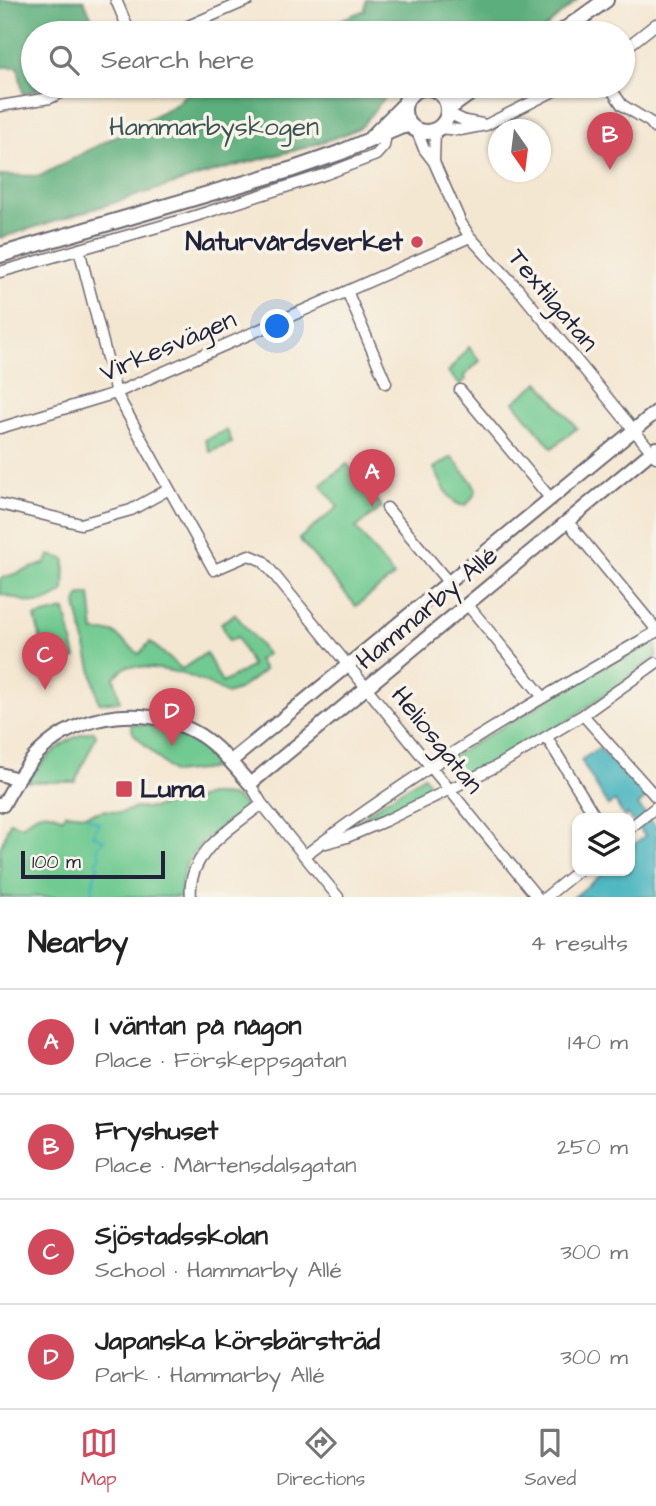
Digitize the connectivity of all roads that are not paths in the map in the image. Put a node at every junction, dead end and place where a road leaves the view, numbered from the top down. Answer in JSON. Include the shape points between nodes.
{"nodes":[{"id":1,"x":116,"y":0,"type":"edge"},
{"id":2,"x":248,"y":0,"type":"edge"},
{"id":3,"x":606,"y":0,"type":"edge"},
{"id":4,"x":614,"y":0,"type":"edge"},
{"id":5,"x":125,"y":21,"type":"edge"},
{"id":6,"x":200,"y":21,"type":"edge"},
{"id":7,"x":577,"y":21,"type":"edge"},
{"id":8,"x":587,"y":21,"type":"edge"},
{"id":9,"x":656,"y":24,"type":"edge"},
{"id":10,"x":635,"y":41,"type":"edge"},
{"id":11,"x":50,"y":98,"type":"edge"},
{"id":12,"x":407,"y":98,"type":"edge"},
{"id":13,"x":444,"y":98,"type":"edge"},
{"id":14,"x":465,"y":98,"type":"edge"},
{"id":15,"x":540,"y":98,"type":"edge"},
{"id":16,"x":616,"y":98,"type":"edge"},
{"id":17,"x":405,"y":104,"type":"junction"},
{"id":18,"x":0,"y":106,"type":"edge"},
{"id":19,"x":448,"y":111,"type":"junction"},
{"id":20,"x":486,"y":125,"type":"junction"},
{"id":21,"x":413,"y":127,"type":"junction"},
{"id":22,"x":437,"y":129,"type":"junction"},
{"id":23,"x":656,"y":129,"type":"edge"},
{"id":24,"x":386,"y":134,"type":"junction"},
{"id":25,"x":370,"y":139,"type":"junction"},
{"id":26,"x":434,"y":162,"type":"junction"},
{"id":27,"x":470,"y":237,"type":"junction"},
{"id":28,"x":79,"y":249,"type":"junction"},
{"id":29,"x":0,"y":255,"type":"edge"},
{"id":30,"x":0,"y":272,"type":"edge"},
{"id":31,"x":347,"y":291,"type":"junction"},
{"id":32,"x":386,"y":383,"type":"dead end"},
{"id":33,"x":460,"y":390,"type":"dead end"},
{"id":34,"x":116,"y":393,"type":"junction"},
{"id":35,"x":656,"y":412,"type":"edge"},
{"id":36,"x":0,"y":428,"type":"edge"},
{"id":37,"x":634,"y":430,"type":"junction"},
{"id":38,"x":654,"y":452,"type":"edge"},
{"id":39,"x":169,"y":489,"type":"junction"},
{"id":40,"x":551,"y":499,"type":"junction"},
{"id":41,"x":0,"y":504,"type":"edge"},
{"id":42,"x":387,"y":508,"type":"dead end"},
{"id":43,"x":567,"y":521,"type":"junction"},
{"id":44,"x":449,"y":583,"type":"junction"},
{"id":45,"x":467,"y":604,"type":"junction"},
{"id":46,"x":656,"y":631,"type":"edge"},
{"id":47,"x":656,"y":663,"type":"edge"},
{"id":48,"x":349,"y":666,"type":"junction"},
{"id":49,"x":367,"y":688,"type":"junction"},
{"id":50,"x":543,"y":696,"type":"junction"},
{"id":51,"x":583,"y":715,"type":"junction"},
{"id":52,"x":547,"y":738,"type":"junction"},
{"id":53,"x":231,"y":761,"type":"junction"},
{"id":54,"x":429,"y":766,"type":"junction"},
{"id":55,"x":0,"y":774,"type":"edge"},
{"id":56,"x":17,"y":779,"type":"junction"},
{"id":57,"x":250,"y":784,"type":"junction"},
{"id":58,"x":450,"y":790,"type":"junction"},
{"id":59,"x":656,"y":797,"type":"edge"},
{"id":60,"x":262,"y":804,"type":"junction"},
{"id":61,"x":1,"y":808,"type":"edge"},
{"id":62,"x":652,"y":810,"type":"edge"},
{"id":63,"x":593,"y":813,"type":"edge"},
{"id":64,"x":635,"y":824,"type":"edge"},
{"id":65,"x":318,"y":845,"type":"junction"},
{"id":66,"x":304,"y":856,"type":"junction"},
{"id":67,"x":572,"y":876,"type":"edge"},
{"id":68,"x":191,"y":897,"type":"edge"},
{"id":69,"x":337,"y":897,"type":"edge"},
{"id":70,"x":537,"y":897,"type":"edge"},
{"id":71,"x":546,"y":897,"type":"edge"}],
"edges":[{"from":1,"to":5,"type":"street"},
{"from":2,"to":6,"type":"street"},
{"from":3,"to":7,"type":"main road"},
{"from":4,"to":8,"type":"main road"},
{"from":9,"to":10,"type":"street"},
{"from":11,"to":18,"type":"street"},
{"from":12,"to":17,"type":"main road"},
{"from":13,"to":19,"type":"main road"},
{"from":14,"to":19,"type":"main road"},
{"from":15,"to":20,"type":"street"},
{"from":16,"to":23,"type":"street"},
{"from":17,"to":21,"type":"main road","via":[[405,116]]},
{"from":17,"to":25,"type":"main road"},
{"from":19,"to":20,"type":"street","via":[[465,121]]},
{"from":19,"to":22,"type":"main road"},
{"from":20,"to":22,"type":"street","via":[[460,131]]},
{"from":21,"to":22,"type":"main road"},
{"from":21,"to":24,"type":"main road"},
{"from":21,"to":26,"type":"street","name":"Textilgatan"},
{"from":22,"to":26,"type":"street","name":"Textilgatan"},
{"from":24,"to":25,"type":"main road"},
{"from":24,"to":28,"type":"street","via":[[376,155]]},
{"from":25,"to":29,"type":"main road","via":[[293,169]]},
{"from":26,"to":27,"type":"street","name":"Textilgatan"},
{"from":27,"to":31,"type":"street","name":"Virkesvägen"},
{"from":27,"to":37,"type":"street","name":"Textilgatan"},
{"from":28,"to":30,"type":"street"},
{"from":28,"to":34,"type":"street","name":"Heliosgatan"},
{"from":31,"to":32,"type":"street"},
{"from":31,"to":34,"type":"street","name":"Virkesvägen"},
{"from":33,"to":40,"type":"street"},
{"from":34,"to":36,"type":"street","name":"Virkesvägen"},
{"from":34,"to":39,"type":"street","name":"Heliosgatan"},
{"from":35,"to":37,"type":"street","name":"Hammarby Allé"},
{"from":37,"to":38,"type":"street","name":"Textilgatan"},
{"from":37,"to":40,"type":"street","name":"Hammarby Allé"},
{"from":38,"to":43,"type":"street","name":"Hammarby Allé"},
{"from":39,"to":41,"type":"street","via":[[131,510],[81,524]]},
{"from":39,"to":48,"type":"street","name":"Heliosgatan","via":[[214,570],[249,555],[262,561]]},
{"from":40,"to":44,"type":"street","name":"Hammarby Allé"},
{"from":42,"to":44,"type":"street"},
{"from":43,"to":45,"type":"street","name":"Hammarby Allé"},
{"from":43,"to":46,"type":"street"},
{"from":44,"to":48,"type":"street","name":"Hammarby Allé"},
{"from":45,"to":49,"type":"street","name":"Hammarby Allé"},
{"from":45,"to":50,"type":"street"},
{"from":46,"to":50,"type":"street"},
{"from":47,"to":51,"type":"street"},
{"from":48,"to":49,"type":"street","name":"Heliosgatan"},
{"from":48,"to":53,"type":"street","name":"Hammarby Allé"},
{"from":49,"to":54,"type":"street","name":"Heliosgatan"},
{"from":49,"to":57,"type":"street","name":"Hammarby Allé"},
{"from":50,"to":54,"type":"street"},
{"from":51,"to":52,"type":"street"},
{"from":51,"to":59,"type":"street"},
{"from":52,"to":58,"type":"street"},
{"from":52,"to":63,"type":"street"},
{"from":53,"to":56,"type":"street","via":[[178,724],[153,717],[114,716],[83,725],[51,742]]},
{"from":53,"to":57,"type":"street"},
{"from":54,"to":58,"type":"street","name":"Heliosgatan"},
{"from":54,"to":65,"type":"street"},
{"from":55,"to":56,"type":"street"},
{"from":56,"to":61,"type":"street"},
{"from":57,"to":60,"type":"street"},
{"from":58,"to":65,"type":"street","via":[[347,837]]},
{"from":58,"to":70,"type":"street","name":"Heliosgatan"},
{"from":60,"to":66,"type":"street"},
{"from":60,"to":68,"type":"street","via":[[200,858],[190,880]]},
{"from":62,"to":64,"type":"street"},
{"from":65,"to":66,"type":"street"},
{"from":66,"to":69,"type":"street"},
{"from":67,"to":71,"type":"street"}]}
